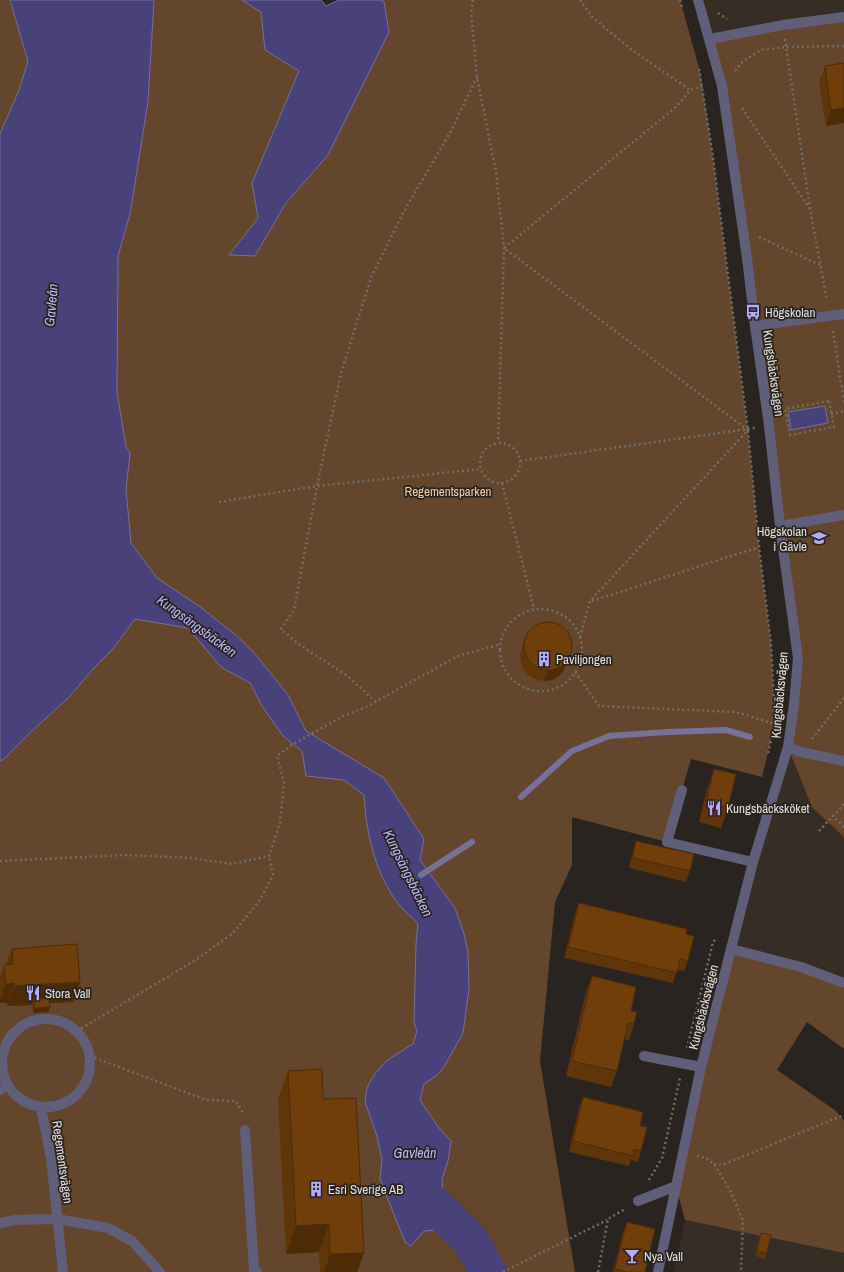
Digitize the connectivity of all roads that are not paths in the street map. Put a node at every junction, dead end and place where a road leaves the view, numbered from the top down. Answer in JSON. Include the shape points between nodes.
{"nodes":[{"id":1,"x":698,"y":0,"type":"edge"},
{"id":2,"x":844,"y":17,"type":"edge"},
{"id":3,"x":710,"y":39,"type":"junction"},
{"id":4,"x":844,"y":314,"type":"edge"},
{"id":5,"x":755,"y":326,"type":"junction"},
{"id":6,"x":844,"y":515,"type":"edge"},
{"id":7,"x":780,"y":526,"type":"junction"},
{"id":8,"x":788,"y":747,"type":"junction"},
{"id":9,"x":844,"y":762,"type":"edge"},
{"id":10,"x":682,"y":790,"type":"dead end"},
{"id":11,"x":753,"y":862,"type":"junction"},
{"id":12,"x":731,"y":948,"type":"junction"},
{"id":13,"x":844,"y":983,"type":"edge"},
{"id":14,"x":644,"y":1056,"type":"dead end"},
{"id":15,"x":701,"y":1068,"type":"junction"},
{"id":16,"x":3,"y":1088,"type":"edge"},
{"id":17,"x":41,"y":1108,"type":"junction"},
{"id":18,"x":245,"y":1130,"type":"road end"},
{"id":19,"x":676,"y":1186,"type":"junction"},
{"id":20,"x":638,"y":1201,"type":"dead end"},
{"id":21,"x":57,"y":1219,"type":"junction"},
{"id":22,"x":0,"y":1224,"type":"edge"},
{"id":23,"x":63,"y":1272,"type":"edge"},
{"id":24,"x":160,"y":1272,"type":"edge"},
{"id":25,"x":257,"y":1272,"type":"edge"},
{"id":26,"x":658,"y":1272,"type":"edge"}],
"edges":[{"from":1,"to":3,"type":"street","name":"Kungsbäcksvägen"},
{"from":2,"to":3,"type":"street","via":[[783,24]]},
{"from":3,"to":5,"type":"street","name":"Kungsbäcksvägen","via":[[726,88]]},
{"from":4,"to":5,"type":"street"},
{"from":5,"to":7,"type":"street","name":"Kungsbäcksvägen"},
{"from":6,"to":7,"type":"street"},
{"from":7,"to":8,"type":"street","name":"Kungsbäcksvägen","via":[[798,658]]},
{"from":8,"to":9,"type":"street"},
{"from":8,"to":11,"type":"street","name":"Kungsbäcksvägen"},
{"from":10,"to":11,"type":"street","via":[[667,842]]},
{"from":11,"to":12,"type":"street","name":"Kungsbäcksvägen"},
{"from":12,"to":13,"type":"street","via":[[801,967]]},
{"from":12,"to":15,"type":"street","name":"Kungsbäcksvägen"},
{"from":14,"to":15,"type":"street"},
{"from":15,"to":19,"type":"street","name":"Kungsbäcksvägen"},
{"from":16,"to":17,"type":"street","via":[[28,1104]]},
{"from":16,"to":17,"type":"street","via":[[1,1058],[5,1044],[13,1033],[24,1024],[38,1019],[52,1019],[65,1023],[77,1031],[85,1042],[90,1056],[90,1070],[79,1094],[55,1107]]},
{"from":17,"to":21,"type":"street","name":"Regementsvägen","via":[[51,1158]]},
{"from":18,"to":25,"type":"street","via":[[254,1270]]},
{"from":19,"to":20,"type":"street"},
{"from":19,"to":26,"type":"street","name":"Kungsbäcksvägen"},
{"from":21,"to":22,"type":"street","via":[[15,1220]]},
{"from":21,"to":23,"type":"street","name":"Regementsvägen"},
{"from":21,"to":24,"type":"street","name":"Regementsvägen","via":[[108,1228],[132,1242]]}]}
